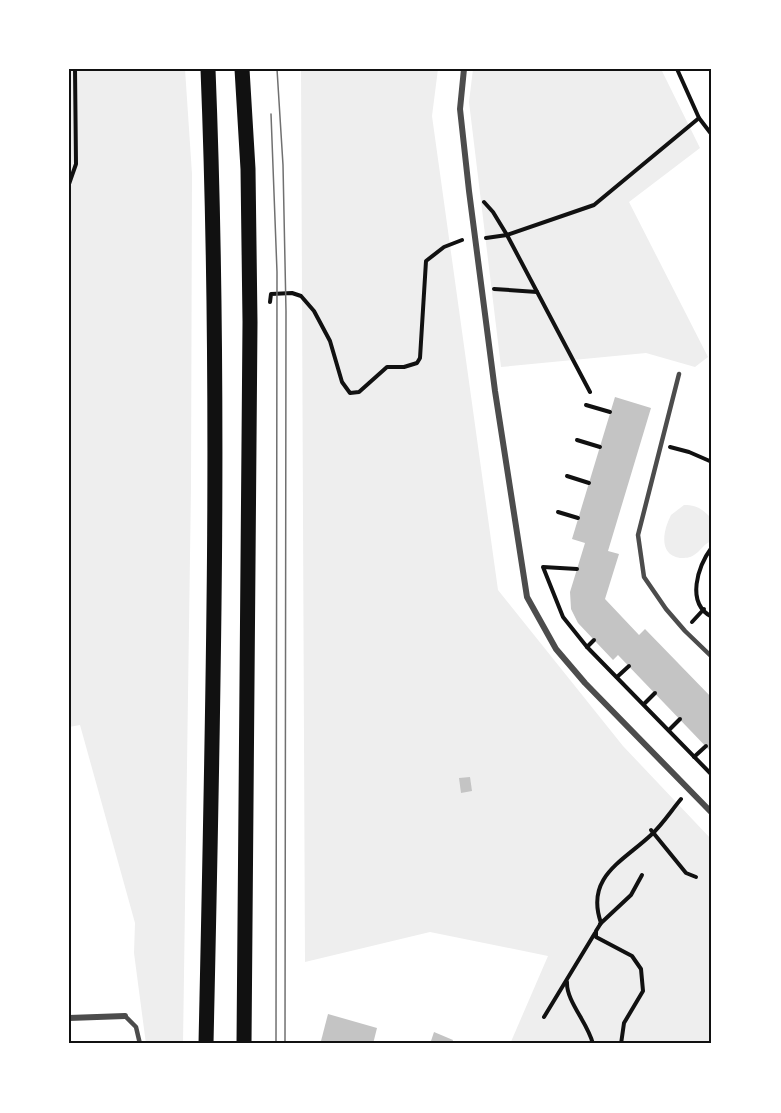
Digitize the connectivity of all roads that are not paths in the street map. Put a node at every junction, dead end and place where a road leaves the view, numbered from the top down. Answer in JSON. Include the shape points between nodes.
{"nodes":[{"id":1,"x":208,"y":69,"type":"edge"},
{"id":2,"x":242,"y":69,"type":"edge"},
{"id":3,"x":464,"y":69,"type":"edge"},
{"id":4,"x":680,"y":374,"type":"dead end"},
{"id":5,"x":712,"y":657,"type":"edge"},
{"id":6,"x":712,"y":813,"type":"edge"},
{"id":7,"x":125,"y":1016,"type":"joint"},
{"id":8,"x":69,"y":1018,"type":"edge"},
{"id":9,"x":141,"y":1044,"type":"edge"},
{"id":10,"x":206,"y":1044,"type":"edge"},
{"id":11,"x":244,"y":1044,"type":"edge"}],
"edges":[{"from":1,"to":10,"type":"main road","via":[[216,413]]},
{"from":2,"to":11,"type":"main road","via":[[250,322]]},
{"from":3,"to":6,"type":"street","via":[[460,109],[474,235],[527,597],[556,649]]},
{"from":4,"to":5,"type":"lane","via":[[638,535],[644,577],[672,616]]},
{"from":7,"to":8,"type":"street"},
{"from":7,"to":9,"type":"lane","via":[[136,1027]]}]}
